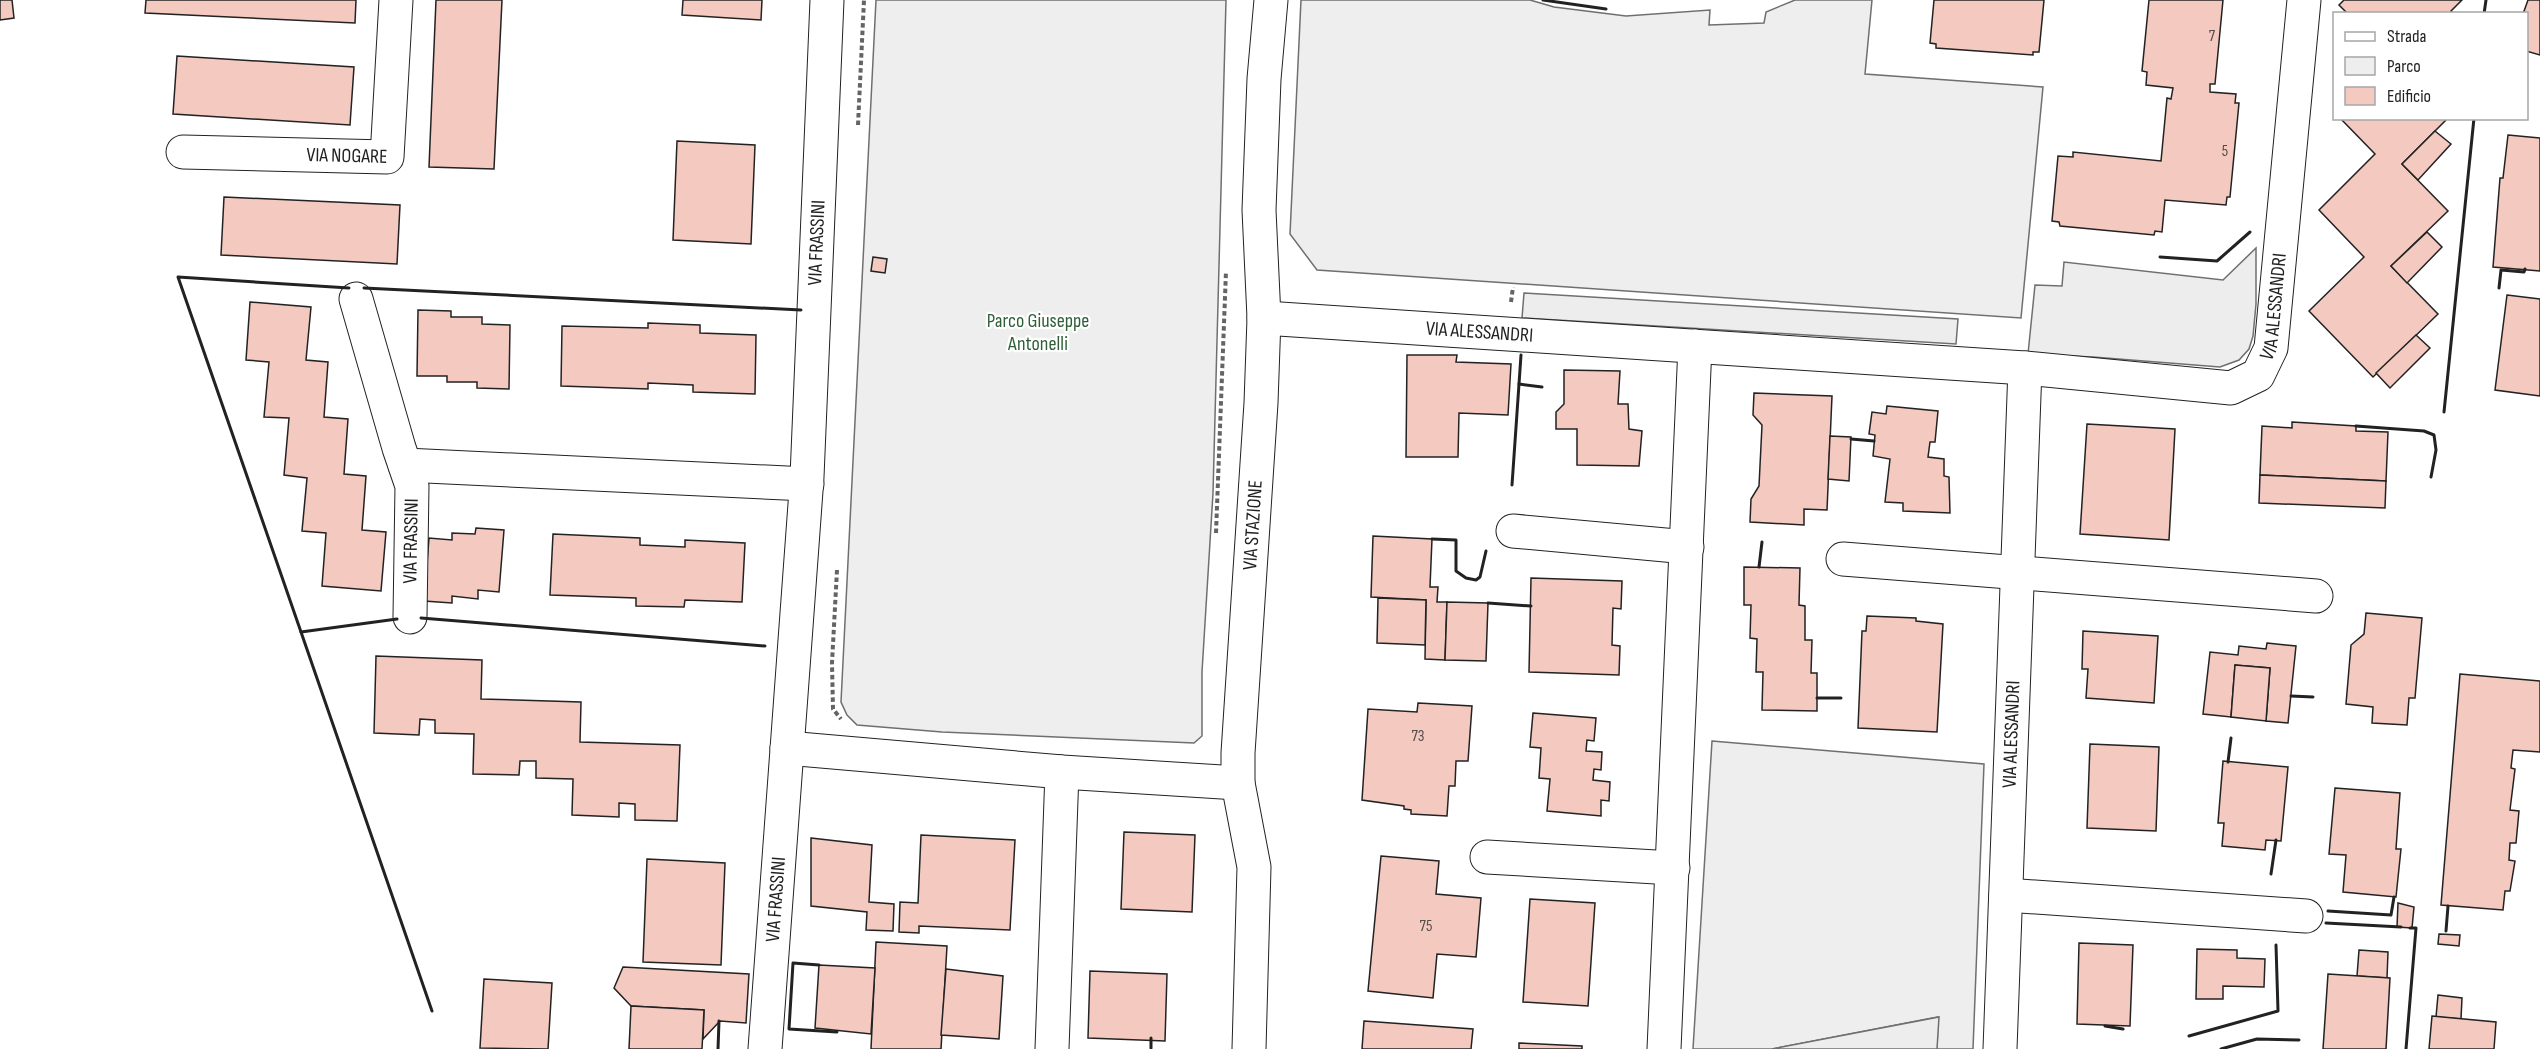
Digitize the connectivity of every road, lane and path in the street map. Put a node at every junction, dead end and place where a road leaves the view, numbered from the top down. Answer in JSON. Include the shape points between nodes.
{"nodes":[{"id":1,"x":396,"y":0,"type":"edge"},
{"id":2,"x":827,"y":0,"type":"edge"},
{"id":3,"x":864,"y":0,"type":"edge"},
{"id":4,"x":1270,"y":0,"type":"edge"},
{"id":5,"x":2304,"y":0,"type":"edge"},
{"id":6,"x":858,"y":132,"type":"dead end"},
{"id":7,"x":183,"y":152,"type":"dead end"},
{"id":8,"x":1226,"y":262,"type":"dead end"},
{"id":9,"x":356,"y":299,"type":"dead end"},
{"id":10,"x":1264,"y":318,"type":"junction"},
{"id":11,"x":1695,"y":346,"type":"junction"},
{"id":12,"x":2025,"y":368,"type":"junction"},
{"id":13,"x":405,"y":465,"type":"junction"},
{"id":14,"x":807,"y":484,"type":"junction"},
{"id":15,"x":1513,"y":531,"type":"dead end"},
{"id":16,"x":1216,"y":535,"type":"dead end"},
{"id":17,"x":1687,"y":548,"type":"junction"},
{"id":18,"x":837,"y":559,"type":"dead end"},
{"id":19,"x":1843,"y":559,"type":"dead end"},
{"id":20,"x":2018,"y":573,"type":"junction"},
{"id":21,"x":2316,"y":596,"type":"dead end"},
{"id":22,"x":410,"y":617,"type":"dead end"},
{"id":23,"x":848,"y":727,"type":"dead end"},
{"id":24,"x":787,"y":748,"type":"junction"},
{"id":25,"x":1062,"y":772,"type":"junction"},
{"id":26,"x":1238,"y":783,"type":"junction"},
{"id":27,"x":1487,"y":857,"type":"dead end"},
{"id":28,"x":1673,"y":868,"type":"junction"},
{"id":29,"x":2006,"y":895,"type":"junction"},
{"id":30,"x":2306,"y":916,"type":"dead end"},
{"id":31,"x":765,"y":1049,"type":"edge"},
{"id":32,"x":1052,"y":1049,"type":"edge"},
{"id":33,"x":1249,"y":1049,"type":"edge"},
{"id":34,"x":1664,"y":1049,"type":"edge"},
{"id":35,"x":2000,"y":1049,"type":"edge"}],
"edges":[{"from":1,"to":7,"type":"street","name":"VIA NOGARE","via":[[387,157]]},
{"from":2,"to":14,"type":"street","name":"VIA FRASSINI"},
{"from":3,"to":6,"type":"path"},
{"from":4,"to":10,"type":"street","name":"VIA STAZIONE","via":[[1259,210]]},
{"from":5,"to":12,"type":"street","name":"VIA ALESSANDRI","via":[[2271,348],[2258,375],[2231,388]]},
{"from":8,"to":16,"type":"path"},
{"from":9,"to":13,"type":"street","name":"VIA FRASSINI"},
{"from":10,"to":11,"type":"street","name":"VIA ALESSANDRI"},
{"from":10,"to":26,"type":"street","name":"VIA STAZIONE"},
{"from":11,"to":12,"type":"street","name":"VIA ALESSANDRI"},
{"from":11,"to":17,"type":"street"},
{"from":12,"to":20,"type":"street","name":"VIA ALESSANDRI"},
{"from":13,"to":14,"type":"street"},
{"from":13,"to":22,"type":"street","name":"VIA FRASSINI","via":[[412,486]]},
{"from":14,"to":24,"type":"street","name":"VIA FRASSINI"},
{"from":15,"to":17,"type":"street"},
{"from":17,"to":28,"type":"street"},
{"from":18,"to":23,"type":"path","via":[[833,709]]},
{"from":19,"to":20,"type":"street"},
{"from":20,"to":21,"type":"street"},
{"from":20,"to":29,"type":"street","name":"VIA ALESSANDRI"},
{"from":24,"to":25,"type":"street"},
{"from":24,"to":31,"type":"street","name":"VIA FRASSINI"},
{"from":25,"to":26,"type":"street"},
{"from":25,"to":32,"type":"street"},
{"from":26,"to":33,"type":"street","name":"VIA STAZIONE","via":[[1254,867]]},
{"from":27,"to":28,"type":"street"},
{"from":28,"to":34,"type":"street"},
{"from":29,"to":30,"type":"street"},
{"from":29,"to":35,"type":"street","name":"VIA ALESSANDRI"}]}
